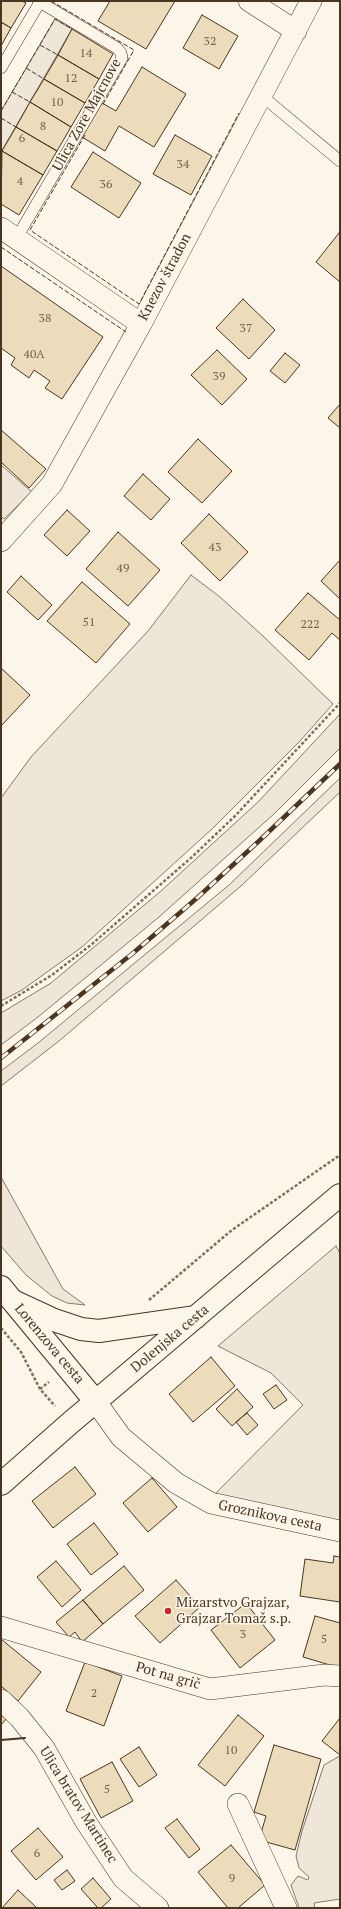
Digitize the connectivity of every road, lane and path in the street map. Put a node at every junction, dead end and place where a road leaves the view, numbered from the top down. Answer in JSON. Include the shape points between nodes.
{"nodes":[{"id":1,"x":249,"y":1,"type":"edge"},
{"id":2,"x":311,"y":1,"type":"edge"},
{"id":3,"x":39,"y":2,"type":"edge"},
{"id":4,"x":296,"y":31,"type":"junction"},
{"id":5,"x":1,"y":68,"type":"edge"},
{"id":6,"x":262,"y":96,"type":"junction"},
{"id":7,"x":340,"y":161,"type":"edge"},
{"id":8,"x":8,"y":234,"type":"edge"},
{"id":9,"x":141,"y":324,"type":"junction"},
{"id":10,"x":1,"y":541,"type":"edge"},
{"id":11,"x":340,"y":703,"type":"edge"},
{"id":12,"x":1,"y":1006,"type":"edge"},
{"id":13,"x":340,"y":1155,"type":"edge"},
{"id":14,"x":340,"y":1195,"type":"edge"},
{"id":15,"x":7,"y":1294,"type":"edge"},
{"id":16,"x":147,"y":1301,"type":"dead end"},
{"id":17,"x":196,"y":1317,"type":"junction"},
{"id":18,"x":1,"y":1328,"type":"edge"},
{"id":19,"x":40,"y":1389,"type":"dead end"},
{"id":20,"x":96,"y":1402,"type":"junction"},
{"id":21,"x":1,"y":1484,"type":"edge"},
{"id":22,"x":340,"y":1531,"type":"edge"},
{"id":23,"x":1,"y":1627,"type":"edge"},
{"id":24,"x":340,"y":1676,"type":"edge"},
{"id":25,"x":1,"y":1700,"type":"edge"},
{"id":26,"x":238,"y":1804,"type":"dead end"},
{"id":27,"x":158,"y":1908,"type":"edge"},
{"id":28,"x":286,"y":1908,"type":"edge"}],
"edges":[{"from":1,"to":4,"type":"street"},
{"from":2,"to":4,"type":"street","name":"Knezov štradon"},
{"from":3,"to":5,"type":"lane","name":"Ulica Zore Majcnove"},
{"from":3,"to":8,"type":"lane","name":"Ulica Zore Majcnove","via":[[117,48],[122,58]]},
{"from":4,"to":6,"type":"street","name":"Knezov štradon"},
{"from":6,"to":7,"type":"lane"},
{"from":6,"to":9,"type":"street","name":"Knezov štradon"},
{"from":8,"to":9,"type":"street","name":"Ulica Zore Majcnove"},
{"from":9,"to":10,"type":"street","name":"Knezov štradon","via":[[52,484]]},
{"from":11,"to":12,"type":"path","via":[[235,816],[186,862],[92,944],[32,988]]},
{"from":13,"to":16,"type":"path","via":[[232,1230]]},
{"from":14,"to":17,"type":"main road","name":"Dolenjska cesta"},
{"from":15,"to":17,"type":"main road","via":[[54,1320],[81,1329],[93,1330]]},
{"from":15,"to":20,"type":"main road","name":"Lorenzova cesta"},
{"from":17,"to":20,"type":"main road","name":"Dolenjska cesta"},
{"from":18,"to":19,"type":"path","name":"Lorenzova cesta","via":[[21,1352]]},
{"from":20,"to":21,"type":"main road","name":"Dolenjska cesta"},
{"from":20,"to":22,"type":"street","name":"Groznikova cesta","via":[[121,1437],[176,1483],[211,1503]]},
{"from":23,"to":24,"type":"street","name":"Pot na grič","via":[[210,1689],[324,1675]]},
{"from":25,"to":27,"type":"street","name":"Ulica bratov Martinec","via":[[19,1717],[44,1748],[86,1822],[123,1878]]},
{"from":26,"to":28,"type":"street"}]}
